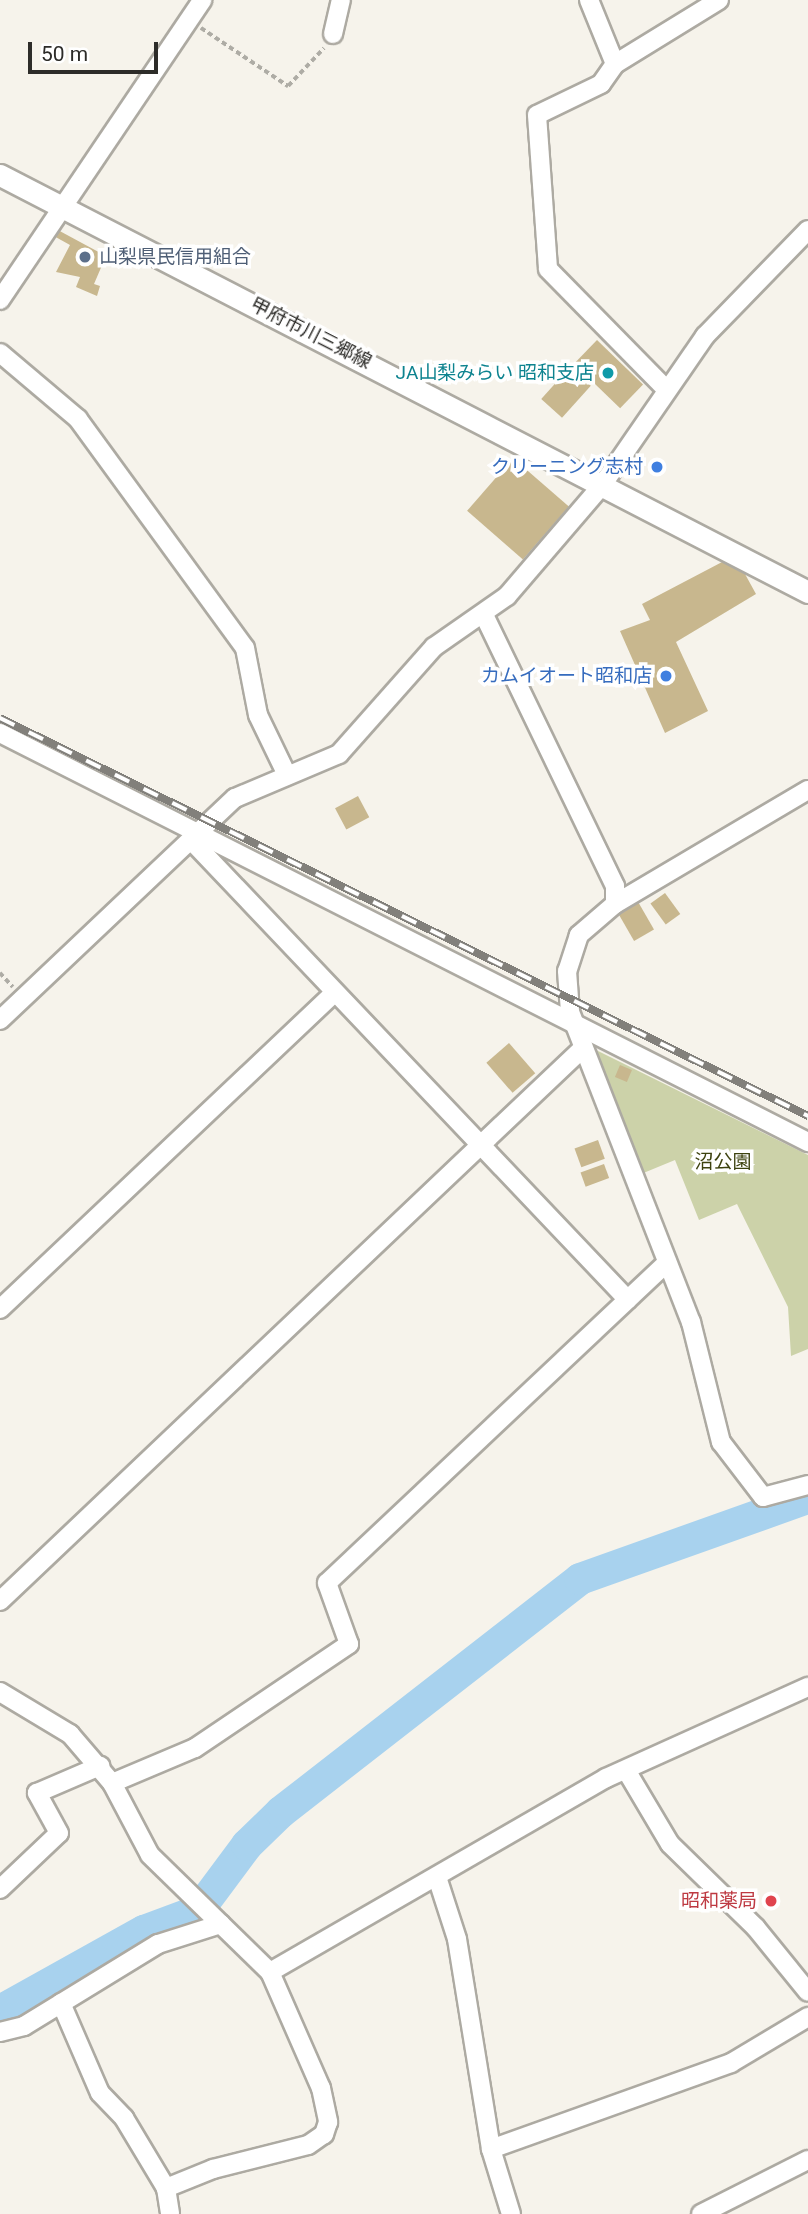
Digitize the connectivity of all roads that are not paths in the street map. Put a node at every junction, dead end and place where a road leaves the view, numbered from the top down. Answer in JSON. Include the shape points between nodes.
{"nodes":[{"id":1,"x":202,"y":0,"type":"edge"},
{"id":2,"x":341,"y":0,"type":"edge"},
{"id":3,"x":589,"y":0,"type":"edge"},
{"id":4,"x":719,"y":0,"type":"edge"},
{"id":5,"x":333,"y":34,"type":"road end"},
{"id":6,"x":615,"y":64,"type":"junction"},
{"id":7,"x":0,"y":174,"type":"edge"},
{"id":8,"x":64,"y":208,"type":"junction"},
{"id":9,"x":808,"y":230,"type":"edge"},
{"id":10,"x":0,"y":300,"type":"edge"},
{"id":11,"x":0,"y":353,"type":"edge"},
{"id":12,"x":666,"y":389,"type":"junction"},
{"id":13,"x":603,"y":484,"type":"junction"},
{"id":14,"x":808,"y":592,"type":"edge"},
{"id":15,"x":484,"y":615,"type":"junction"},
{"id":16,"x":0,"y":733,"type":"edge"},
{"id":17,"x":288,"y":775,"type":"junction"},
{"id":18,"x":808,"y":790,"type":"edge"},
{"id":19,"x":195,"y":837,"type":"junction"},
{"id":20,"x":615,"y":904,"type":"junction"},
{"id":21,"x":333,"y":994,"type":"junction"},
{"id":22,"x":572,"y":1019,"type":"junction"},
{"id":23,"x":0,"y":1020,"type":"edge"},
{"id":24,"x":583,"y":1048,"type":"junction"},
{"id":25,"x":808,"y":1142,"type":"edge"},
{"id":26,"x":479,"y":1147,"type":"junction"},
{"id":27,"x":667,"y":1263,"type":"junction"},
{"id":28,"x":628,"y":1300,"type":"junction"},
{"id":29,"x":0,"y":1309,"type":"edge"},
{"id":30,"x":808,"y":1485,"type":"edge"},
{"id":31,"x":0,"y":1601,"type":"edge"},
{"id":32,"x":808,"y":1687,"type":"edge"},
{"id":33,"x":0,"y":1692,"type":"edge"},
{"id":34,"x":100,"y":1766,"type":"junction"},
{"id":35,"x":626,"y":1770,"type":"junction"},
{"id":36,"x":112,"y":1783,"type":"junction"},
{"id":37,"x":437,"y":1877,"type":"junction"},
{"id":38,"x":0,"y":1889,"type":"edge"},
{"id":39,"x":221,"y":1923,"type":"junction"},
{"id":40,"x":270,"y":1972,"type":"junction"},
{"id":41,"x":808,"y":1992,"type":"edge"},
{"id":42,"x":61,"y":2003,"type":"junction"},
{"id":43,"x":808,"y":2017,"type":"edge"},
{"id":44,"x":0,"y":2032,"type":"edge"},
{"id":45,"x":491,"y":2149,"type":"junction"},
{"id":46,"x":808,"y":2160,"type":"edge"},
{"id":47,"x":166,"y":2188,"type":"junction"},
{"id":48,"x":705,"y":2213,"type":"edge"},
{"id":49,"x":170,"y":2214,"type":"edge"},
{"id":50,"x":511,"y":2214,"type":"edge"}],
"edges":[{"from":1,"to":8,"type":"street"},
{"from":2,"to":5,"type":"street"},
{"from":3,"to":6,"type":"street"},
{"from":4,"to":6,"type":"street"},
{"from":6,"to":12,"type":"street","via":[[601,84],[537,115],[548,269]]},
{"from":7,"to":8,"type":"main road","name":"甲府市川三郷線"},
{"from":8,"to":10,"type":"street"},
{"from":8,"to":13,"type":"main road","name":"甲府市川三郷線"},
{"from":9,"to":12,"type":"street","via":[[705,336]]},
{"from":11,"to":17,"type":"street","via":[[78,419],[245,648],[258,715]]},
{"from":12,"to":13,"type":"street"},
{"from":13,"to":14,"type":"main road","name":"甲府市川三郷線"},
{"from":13,"to":15,"type":"street"},
{"from":15,"to":17,"type":"street","via":[[433,647],[340,754],[323,766]]},
{"from":15,"to":20,"type":"street","via":[[517,692],[607,862]]},
{"from":16,"to":19,"type":"street"},
{"from":17,"to":19,"type":"street","via":[[235,798]]},
{"from":18,"to":20,"type":"street"},
{"from":19,"to":21,"type":"street"},
{"from":19,"to":22,"type":"street"},
{"from":19,"to":23,"type":"street"},
{"from":20,"to":22,"type":"street","via":[[579,934],[567,971]]},
{"from":21,"to":26,"type":"street"},
{"from":21,"to":29,"type":"street"},
{"from":22,"to":24,"type":"street"},
{"from":22,"to":25,"type":"street"},
{"from":24,"to":26,"type":"street"},
{"from":24,"to":27,"type":"street"},
{"from":26,"to":28,"type":"street"},
{"from":26,"to":31,"type":"street"},
{"from":27,"to":28,"type":"street"},
{"from":27,"to":30,"type":"street","via":[[691,1322],[721,1442],[763,1497]]},
{"from":28,"to":36,"type":"street","via":[[327,1583],[349,1644],[195,1748]]},
{"from":32,"to":35,"type":"street"},
{"from":33,"to":34,"type":"street","via":[[70,1734]]},
{"from":34,"to":36,"type":"street"},
{"from":34,"to":38,"type":"street","via":[[37,1793],[59,1833]]},
{"from":35,"to":37,"type":"street"},
{"from":35,"to":41,"type":"street","via":[[670,1844],[756,1928]]},
{"from":36,"to":39,"type":"street","via":[[150,1855]]},
{"from":37,"to":40,"type":"street"},
{"from":37,"to":45,"type":"street","via":[[471,2010]]},
{"from":39,"to":40,"type":"street"},
{"from":39,"to":42,"type":"street","via":[[158,1944]]},
{"from":40,"to":47,"type":"street","via":[[321,2088],[324,2134],[308,2145],[213,2169]]},
{"from":42,"to":44,"type":"street"},
{"from":42,"to":47,"type":"street","via":[[100,2093],[124,2118]]},
{"from":43,"to":45,"type":"street","via":[[731,2063]]},
{"from":45,"to":50,"type":"street"},
{"from":46,"to":48,"type":"street"},
{"from":47,"to":49,"type":"street"}]}
